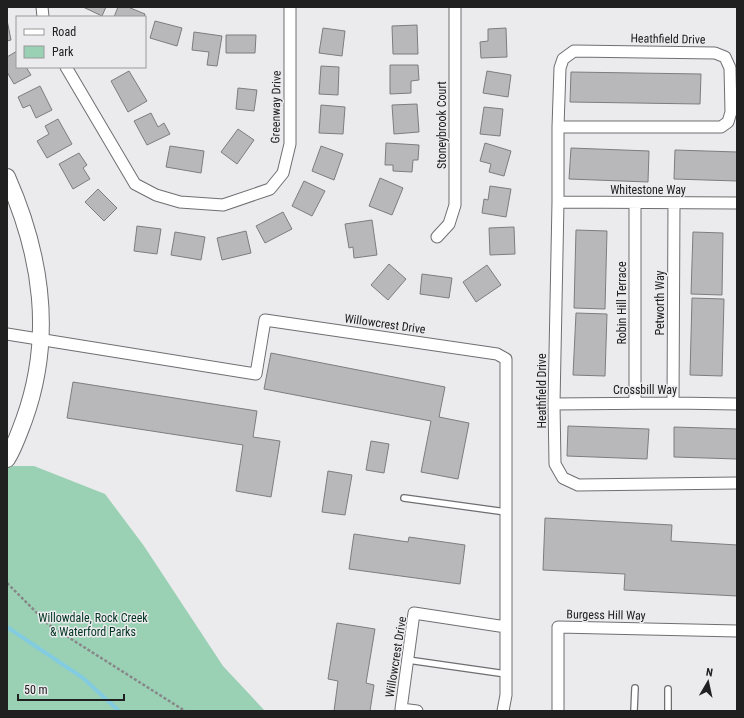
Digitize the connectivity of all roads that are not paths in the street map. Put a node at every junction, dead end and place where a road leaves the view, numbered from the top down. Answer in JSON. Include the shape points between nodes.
{"nodes":[{"id":1,"x":290,"y":7,"type":"edge"},
{"id":2,"x":455,"y":7,"type":"edge"},
{"id":3,"x":67,"y":68,"type":"edge"},
{"id":4,"x":558,"y":126,"type":"junction"},
{"id":5,"x":7,"y":177,"type":"edge"},
{"id":6,"x":558,"y":202,"type":"junction"},
{"id":7,"x":674,"y":203,"type":"junction"},
{"id":8,"x":737,"y":203,"type":"edge"},
{"id":9,"x":635,"y":204,"type":"junction"},
{"id":10,"x":437,"y":237,"type":"dead end"},
{"id":11,"x":7,"y":334,"type":"edge"},
{"id":12,"x":41,"y":339,"type":"junction"},
{"id":13,"x":635,"y":403,"type":"junction"},
{"id":14,"x":672,"y":403,"type":"junction"},
{"id":15,"x":554,"y":404,"type":"junction"},
{"id":16,"x":737,"y":404,"type":"edge"},
{"id":17,"x":7,"y":459,"type":"edge"},
{"id":18,"x":737,"y":484,"type":"edge"},
{"id":19,"x":404,"y":498,"type":"dead end"},
{"id":20,"x":506,"y":512,"type":"junction"},
{"id":21,"x":506,"y":627,"type":"junction"},
{"id":22,"x":737,"y":631,"type":"edge"},
{"id":23,"x":408,"y":660,"type":"junction"},
{"id":24,"x":506,"y":674,"type":"junction"},
{"id":25,"x":635,"y":688,"type":"dead end"},
{"id":26,"x":668,"y":689,"type":"dead end"},
{"id":27,"x":417,"y":711,"type":"edge"},
{"id":28,"x":503,"y":711,"type":"edge"},
{"id":29,"x":558,"y":711,"type":"edge"},
{"id":30,"x":634,"y":711,"type":"edge"},
{"id":31,"x":668,"y":711,"type":"edge"}],
"edges":[{"from":1,"to":3,"type":"street","name":"Greenway Drive","via":[[290,144],[283,173],[270,189],[223,205],[180,202],[156,195],[135,184]]},
{"from":2,"to":10,"type":"street","name":"Stoneybrook Court","via":[[454,204],[449,224]]},
{"from":4,"to":4,"type":"street","name":"Heathfield Drive","via":[[560,68],[563,59],[574,51],[715,52],[725,58],[730,68],[731,112],[728,122],[721,127]]},
{"from":4,"to":6,"type":"street","name":"Heathfield Drive"},
{"from":5,"to":12,"type":"street","via":[[34,254],[41,295]]},
{"from":6,"to":9,"type":"street","name":"Whitestone Way"},
{"from":6,"to":15,"type":"street","name":"Heathfield Drive"},
{"from":7,"to":8,"type":"street","name":"Whitestone Way"},
{"from":7,"to":9,"type":"street","name":"Whitestone Way"},
{"from":7,"to":14,"type":"street","name":"Petworth Way"},
{"from":9,"to":13,"type":"street","name":"Robin Hill Terrace"},
{"from":11,"to":12,"type":"street"},
{"from":12,"to":17,"type":"street","via":[[37,372],[29,404]]},
{"from":12,"to":20,"type":"street","name":"Willowcrest Drive","via":[[256,374],[265,320],[497,354],[506,359]]},
{"from":13,"to":14,"type":"street","name":"Crossbill Way"},
{"from":13,"to":15,"type":"street","name":"Crossbill Way"},
{"from":14,"to":16,"type":"street","name":"Crossbill Way"},
{"from":15,"to":18,"type":"street","name":"Heathfield Drive","via":[[555,464],[563,478],[578,485]]},
{"from":19,"to":20,"type":"lane"},
{"from":20,"to":21,"type":"street","name":"Willowcrest Drive"},
{"from":21,"to":23,"type":"street","name":"Willowcrest Drive","via":[[414,614]]},
{"from":21,"to":24,"type":"street","name":"Willowcrest Drive"},
{"from":22,"to":29,"type":"street","name":"Burgess Hill Way","via":[[558,626]]},
{"from":23,"to":24,"type":"lane"},
{"from":23,"to":27,"type":"street","name":"Willowcrest Drive","via":[[401,709]]},
{"from":24,"to":28,"type":"street","name":"Willowcrest Drive"},
{"from":25,"to":30,"type":"lane"},
{"from":26,"to":31,"type":"lane"}]}
